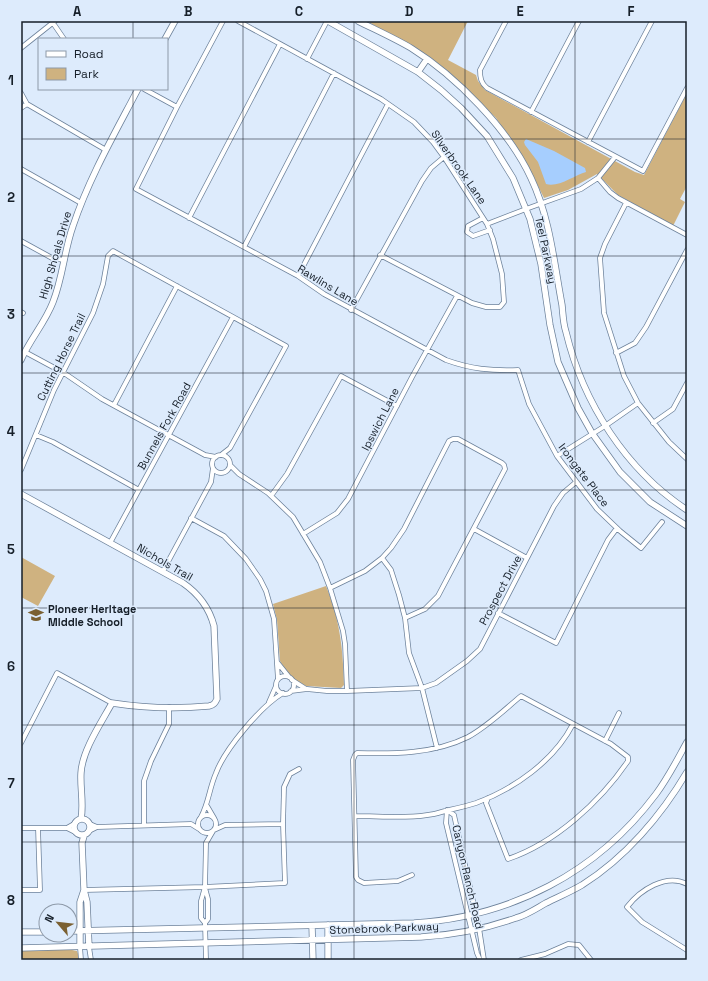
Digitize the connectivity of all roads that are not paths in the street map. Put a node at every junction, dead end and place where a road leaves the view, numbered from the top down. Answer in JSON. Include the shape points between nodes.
{"nodes":[{"id":1,"x":175,"y":21,"type":"edge"},
{"id":2,"x":222,"y":21,"type":"edge"},
{"id":3,"x":238,"y":21,"type":"edge"},
{"id":4,"x":328,"y":21,"type":"edge"},
{"id":5,"x":358,"y":21,"type":"edge"},
{"id":6,"x":506,"y":21,"type":"edge"},
{"id":7,"x":579,"y":21,"type":"edge"},
{"id":8,"x":652,"y":21,"type":"edge"},
{"id":9,"x":54,"y":22,"type":"edge"},
{"id":10,"x":63,"y":38,"type":"edge"},
{"id":11,"x":166,"y":38,"type":"edge"},
{"id":12,"x":280,"y":44,"type":"junction"},
{"id":13,"x":21,"y":48,"type":"edge"},
{"id":14,"x":307,"y":59,"type":"junction"},
{"id":15,"x":427,"y":59,"type":"junction"},
{"id":16,"x":418,"y":72,"type":"junction"},
{"id":17,"x":334,"y":73,"type":"junction"},
{"id":18,"x":687,"y":88,"type":"edge"},
{"id":19,"x":137,"y":90,"type":"edge"},
{"id":20,"x":146,"y":90,"type":"edge"},
{"id":21,"x":21,"y":93,"type":"edge"},
{"id":22,"x":27,"y":104,"type":"junction"},
{"id":23,"x":388,"y":104,"type":"junction"},
{"id":24,"x":177,"y":107,"type":"junction"},
{"id":25,"x":21,"y":108,"type":"edge"},
{"id":26,"x":531,"y":112,"type":"junction"},
{"id":27,"x":588,"y":142,"type":"junction"},
{"id":28,"x":106,"y":150,"type":"junction"},
{"id":29,"x":444,"y":157,"type":"junction"},
{"id":30,"x":615,"y":157,"type":"junction"},
{"id":31,"x":21,"y":169,"type":"edge"},
{"id":32,"x":598,"y":178,"type":"junction"},
{"id":33,"x":626,"y":202,"type":"junction"},
{"id":34,"x":81,"y":203,"type":"junction"},
{"id":35,"x":542,"y":204,"type":"junction"},
{"id":36,"x":526,"y":209,"type":"junction"},
{"id":37,"x":189,"y":218,"type":"junction"},
{"id":38,"x":483,"y":218,"type":"junction"},
{"id":39,"x":487,"y":224,"type":"junction"},
{"id":40,"x":490,"y":230,"type":"junction"},
{"id":41,"x":687,"y":235,"type":"edge"},
{"id":42,"x":21,"y":241,"type":"edge"},
{"id":43,"x":244,"y":247,"type":"junction"},
{"id":44,"x":687,"y":250,"type":"edge"},
{"id":45,"x":380,"y":255,"type":"junction"},
{"id":46,"x":64,"y":260,"type":"junction"},
{"id":47,"x":298,"y":276,"type":"junction"},
{"id":48,"x":177,"y":286,"type":"junction"},
{"id":49,"x":457,"y":296,"type":"junction"},
{"id":50,"x":351,"y":310,"type":"junction"},
{"id":51,"x":234,"y":317,"type":"junction"},
{"id":52,"x":427,"y":350,"type":"junction"},
{"id":53,"x":25,"y":352,"type":"junction"},
{"id":54,"x":616,"y":353,"type":"junction"},
{"id":55,"x":21,"y":360,"type":"edge"},
{"id":56,"x":518,"y":370,"type":"joint"},
{"id":57,"x":62,"y":372,"type":"junction"},
{"id":58,"x":687,"y":382,"type":"edge"},
{"id":59,"x":638,"y":403,"type":"junction"},
{"id":60,"x":114,"y":405,"type":"junction"},
{"id":61,"x":397,"y":406,"type":"junction"},
{"id":62,"x":653,"y":423,"type":"junction"},
{"id":63,"x":605,"y":426,"type":"junction"},
{"id":64,"x":592,"y":433,"type":"junction"},
{"id":65,"x":36,"y":435,"type":"junction"},
{"id":66,"x":169,"y":435,"type":"junction"},
{"id":67,"x":230,"y":448,"type":"junction"},
{"id":68,"x":205,"y":455,"type":"junction"},
{"id":69,"x":219,"y":456,"type":"junction"},
{"id":70,"x":557,"y":456,"type":"junction"},
{"id":71,"x":687,"y":459,"type":"edge"},
{"id":72,"x":230,"y":463,"type":"junction"},
{"id":73,"x":213,"y":466,"type":"junction"},
{"id":74,"x":21,"y":470,"type":"edge"},
{"id":75,"x":224,"y":473,"type":"junction"},
{"id":76,"x":239,"y":474,"type":"junction"},
{"id":77,"x":211,"y":482,"type":"junction"},
{"id":78,"x":576,"y":482,"type":"junction"},
{"id":79,"x":139,"y":490,"type":"junction"},
{"id":80,"x":21,"y":494,"type":"edge"},
{"id":81,"x":271,"y":496,"type":"junction"},
{"id":82,"x":687,"y":510,"type":"edge"},
{"id":83,"x":191,"y":518,"type":"junction"},
{"id":84,"x":662,"y":522,"type":"dead end"},
{"id":85,"x":687,"y":526,"type":"edge"},
{"id":86,"x":617,"y":528,"type":"junction"},
{"id":87,"x":474,"y":529,"type":"junction"},
{"id":88,"x":303,"y":534,"type":"junction"},
{"id":89,"x":110,"y":543,"type":"junction"},
{"id":90,"x":382,"y":558,"type":"junction"},
{"id":91,"x":528,"y":558,"type":"junction"},
{"id":92,"x":163,"y":571,"type":"junction"},
{"id":93,"x":330,"y":588,"type":"junction"},
{"id":94,"x":498,"y":613,"type":"junction"},
{"id":95,"x":405,"y":618,"type":"junction"},
{"id":96,"x":277,"y":662,"type":"junction"},
{"id":97,"x":291,"y":678,"type":"junction"},
{"id":98,"x":278,"y":679,"type":"junction"},
{"id":99,"x":276,"y":686,"type":"junction"},
{"id":100,"x":422,"y":688,"type":"junction"},
{"id":101,"x":307,"y":689,"type":"junction"},
{"id":102,"x":291,"y":691,"type":"junction"},
{"id":103,"x":347,"y":691,"type":"junction"},
{"id":104,"x":282,"y":693,"type":"junction"},
{"id":105,"x":269,"y":702,"type":"junction"},
{"id":106,"x":112,"y":703,"type":"junction"},
{"id":107,"x":169,"y":707,"type":"junction"},
{"id":108,"x":619,"y":713,"type":"dead end"},
{"id":109,"x":573,"y":724,"type":"junction"},
{"id":110,"x":605,"y":741,"type":"junction"},
{"id":111,"x":21,"y":743,"type":"edge"},
{"id":112,"x":686,"y":746,"type":"edge"},
{"id":113,"x":437,"y":748,"type":"junction"},
{"id":114,"x":299,"y":769,"type":"dead end"},
{"id":115,"x":687,"y":772,"type":"edge"},
{"id":116,"x":488,"y":798,"type":"junction"},
{"id":117,"x":207,"y":806,"type":"junction"},
{"id":118,"x":447,"y":810,"type":"junction"},
{"id":119,"x":355,"y":816,"type":"junction"},
{"id":120,"x":201,"y":818,"type":"junction"},
{"id":121,"x":83,"y":819,"type":"junction"},
{"id":122,"x":214,"y":819,"type":"junction"},
{"id":123,"x":74,"y":824,"type":"junction"},
{"id":124,"x":191,"y":824,"type":"junction"},
{"id":125,"x":283,"y":824,"type":"junction"},
{"id":126,"x":144,"y":825,"type":"junction"},
{"id":127,"x":225,"y":825,"type":"junction"},
{"id":128,"x":90,"y":827,"type":"junction"},
{"id":129,"x":21,"y":828,"type":"edge"},
{"id":130,"x":38,"y":828,"type":"junction"},
{"id":131,"x":68,"y":828,"type":"junction"},
{"id":132,"x":200,"y":830,"type":"junction"},
{"id":133,"x":214,"y":831,"type":"junction"},
{"id":134,"x":80,"y":834,"type":"junction"},
{"id":135,"x":206,"y":843,"type":"junction"},
{"id":136,"x":412,"y":875,"type":"dead end"},
{"id":137,"x":687,"y":884,"type":"edge"},
{"id":138,"x":205,"y":887,"type":"junction"},
{"id":139,"x":21,"y":890,"type":"edge"},
{"id":140,"x":84,"y":890,"type":"junction"},
{"id":141,"x":476,"y":915,"type":"junction"},
{"id":142,"x":469,"y":916,"type":"junction"},
{"id":143,"x":328,"y":925,"type":"junction"},
{"id":144,"x":205,"y":926,"type":"junction"},
{"id":145,"x":312,"y":926,"type":"junction"},
{"id":146,"x":479,"y":928,"type":"junction"},
{"id":147,"x":472,"y":930,"type":"junction"},
{"id":148,"x":80,"y":931,"type":"junction"},
{"id":149,"x":88,"y":931,"type":"junction"},
{"id":150,"x":21,"y":932,"type":"edge"},
{"id":151,"x":38,"y":932,"type":"edge"},
{"id":152,"x":312,"y":940,"type":"junction"},
{"id":153,"x":328,"y":940,"type":"junction"},
{"id":154,"x":205,"y":942,"type":"junction"},
{"id":155,"x":80,"y":947,"type":"junction"},
{"id":156,"x":89,"y":947,"type":"junction"},
{"id":157,"x":21,"y":948,"type":"edge"},
{"id":158,"x":687,"y":950,"type":"edge"},
{"id":159,"x":81,"y":960,"type":"edge"},
{"id":160,"x":91,"y":960,"type":"edge"},
{"id":161,"x":206,"y":960,"type":"edge"},
{"id":162,"x":313,"y":960,"type":"edge"},
{"id":163,"x":328,"y":960,"type":"edge"},
{"id":164,"x":480,"y":960,"type":"edge"},
{"id":165,"x":484,"y":960,"type":"edge"},
{"id":166,"x":521,"y":960,"type":"edge"},
{"id":167,"x":591,"y":960,"type":"edge"}],
"edges":[{"from":1,"to":11,"type":"main road"},
{"from":2,"to":24,"type":"street"},
{"from":3,"to":12,"type":"street","name":"Silverbrook Lane"},
{"from":4,"to":14,"type":"street"},
{"from":4,"to":16,"type":"main road","name":"Teel Parkway"},
{"from":5,"to":15,"type":"main road","name":"Teel Parkway"},
{"from":6,"to":26,"type":"street","via":[[480,70],[480,77],[482,84]]},
{"from":7,"to":26,"type":"street"},
{"from":8,"to":27,"type":"street"},
{"from":9,"to":10,"type":"street"},
{"from":9,"to":13,"type":"street"},
{"from":12,"to":14,"type":"street","name":"Silverbrook Lane"},
{"from":12,"to":37,"type":"street"},
{"from":14,"to":17,"type":"street","name":"Silverbrook Lane"},
{"from":15,"to":16,"type":"main road"},
{"from":15,"to":35,"type":"main road","name":"Teel Parkway","via":[[474,99],[500,129],[531,178]]},
{"from":16,"to":36,"type":"main road","name":"Teel Parkway","via":[[452,100],[487,136],[513,178]]},
{"from":17,"to":23,"type":"street","name":"Silverbrook Lane"},
{"from":17,"to":43,"type":"street"},
{"from":18,"to":30,"type":"street","via":[[643,171]]},
{"from":19,"to":28,"type":"main road","name":"High Shoals Drive"},
{"from":20,"to":24,"type":"street"},
{"from":21,"to":22,"type":"street"},
{"from":22,"to":25,"type":"street"},
{"from":22,"to":28,"type":"street"},
{"from":23,"to":29,"type":"street","name":"Silverbrook Lane","via":[[414,122]]},
{"from":23,"to":47,"type":"street"},
{"from":24,"to":37,"type":"street","name":"Rawlins Lane","via":[[136,189]]},
{"from":26,"to":27,"type":"street"},
{"from":27,"to":30,"type":"street"},
{"from":28,"to":34,"type":"main road","name":"High Shoals Drive"},
{"from":29,"to":38,"type":"street","name":"Silverbrook Lane"},
{"from":29,"to":45,"type":"street","via":[[422,180]]},
{"from":30,"to":32,"type":"street"},
{"from":31,"to":34,"type":"street"},
{"from":32,"to":33,"type":"street","via":[[610,192]]},
{"from":32,"to":35,"type":"street","via":[[581,189]]},
{"from":33,"to":41,"type":"street"},
{"from":33,"to":54,"type":"street","via":[[600,258],[604,313]]},
{"from":34,"to":46,"type":"main road","name":"High Shoals Drive"},
{"from":35,"to":36,"type":"street"},
{"from":35,"to":63,"type":"main road","name":"Teel Parkway","via":[[552,247],[565,332],[579,375]]},
{"from":36,"to":39,"type":"street"},
{"from":36,"to":64,"type":"main road","name":"Teel Parkway","via":[[541,264],[558,362]]},
{"from":37,"to":43,"type":"street","name":"Rawlins Lane"},
{"from":38,"to":39,"type":"street","name":"Silverbrook Lane"},
{"from":38,"to":40,"type":"street","via":[[468,226],[467,232],[473,236]]},
{"from":39,"to":40,"type":"street","name":"Silverbrook Lane"},
{"from":40,"to":49,"type":"street","name":"Silverbrook Lane","via":[[502,274],[505,300],[500,307],[479,306]]},
{"from":42,"to":46,"type":"street","via":[[52,258]]},
{"from":43,"to":47,"type":"street","name":"Rawlins Lane"},
{"from":44,"to":54,"type":"street","via":[[635,343]]},
{"from":45,"to":49,"type":"street"},
{"from":45,"to":50,"type":"street"},
{"from":46,"to":53,"type":"main road","name":"High Shoals Drive","via":[[53,303]]},
{"from":47,"to":50,"type":"street","name":"Rawlins Lane","via":[[316,290]]},
{"from":48,"to":51,"type":"street"},
{"from":48,"to":57,"type":"street","name":"Cutting Horse Trail","via":[[113,251],[108,256],[93,313]]},
{"from":48,"to":60,"type":"street"},
{"from":49,"to":52,"type":"street","name":"Ipswich Lane"},
{"from":50,"to":52,"type":"street","name":"Rawlins Lane"},
{"from":51,"to":66,"type":"street","name":"Bunnels Fork Road"},
{"from":51,"to":67,"type":"street","via":[[286,346]]},
{"from":52,"to":56,"type":"street","name":"Rawlins Lane","via":[[466,367],[496,371]]},
{"from":52,"to":61,"type":"street","name":"Ipswich Lane"},
{"from":53,"to":55,"type":"main road","name":"High Shoals Drive"},
{"from":53,"to":57,"type":"street"},
{"from":54,"to":59,"type":"street"},
{"from":56,"to":70,"type":"street","name":"Irongate Place","via":[[529,404]]},
{"from":57,"to":60,"type":"street"},
{"from":57,"to":65,"type":"street","name":"Cutting Horse Trail"},
{"from":58,"to":62,"type":"street","via":[[673,409]]},
{"from":59,"to":62,"type":"street"},
{"from":59,"to":63,"type":"street"},
{"from":60,"to":66,"type":"street"},
{"from":61,"to":81,"type":"street","via":[[341,376],[287,474]]},
{"from":61,"to":88,"type":"street","name":"Ipswich Lane","via":[[345,504]]},
{"from":62,"to":71,"type":"street"},
{"from":63,"to":64,"type":"street"},
{"from":63,"to":82,"type":"main road","name":"Teel Parkway","via":[[654,485]]},
{"from":64,"to":70,"type":"street"},
{"from":64,"to":85,"type":"main road","name":"Teel Parkway","via":[[625,478],[650,502]]},
{"from":65,"to":74,"type":"street","name":"Cutting Horse Trail"},
{"from":65,"to":79,"type":"street"},
{"from":66,"to":68,"type":"street"},
{"from":66,"to":79,"type":"street","name":"Bunnels Fork Road"},
{"from":67,"to":69,"type":"street"},
{"from":67,"to":72,"type":"street"},
{"from":68,"to":69,"type":"street"},
{"from":68,"to":73,"type":"street"},
{"from":69,"to":72,"type":"street","via":[[226,457]]},
{"from":69,"to":73,"type":"street"},
{"from":70,"to":78,"type":"street","name":"Irongate Place"},
{"from":72,"to":75,"type":"street","via":[[228,471]]},
{"from":72,"to":76,"type":"street"},
{"from":73,"to":75,"type":"street","via":[[217,472]]},
{"from":73,"to":77,"type":"street"},
{"from":75,"to":76,"type":"street"},
{"from":75,"to":77,"type":"street"},
{"from":76,"to":81,"type":"street"},
{"from":77,"to":83,"type":"street"},
{"from":78,"to":86,"type":"street","name":"Irongate Place","via":[[597,509]]},
{"from":78,"to":91,"type":"street","name":"Prospect Drive","via":[[563,493],[554,506]]},
{"from":79,"to":89,"type":"street","name":"Bunnels Fork Road"},
{"from":80,"to":89,"type":"main road","name":"Nichols Trail"},
{"from":81,"to":88,"type":"street","via":[[293,517]]},
{"from":83,"to":92,"type":"street"},
{"from":83,"to":96,"type":"street","via":[[224,536],[246,559],[260,579],[274,619]]},
{"from":84,"to":86,"type":"street","name":"Irongate Place","via":[[641,548]]},
{"from":86,"to":94,"type":"street","via":[[608,540],[556,643]]},
{"from":87,"to":90,"type":"street","via":[[505,468],[503,464],[454,438],[450,441],[400,536]]},
{"from":87,"to":91,"type":"street"},
{"from":87,"to":95,"type":"street","via":[[438,596],[425,609]]},
{"from":88,"to":93,"type":"street","via":[[320,562]]},
{"from":89,"to":92,"type":"main road","name":"Nichols Trail"},
{"from":90,"to":93,"type":"street","via":[[362,573]]},
{"from":90,"to":95,"type":"street","via":[[393,575]]},
{"from":91,"to":94,"type":"street","name":"Prospect Drive"},
{"from":92,"to":107,"type":"main road","name":"Nichols Trail","via":[[194,590],[211,615],[214,626],[217,699],[214,705]]},
{"from":93,"to":103,"type":"street","via":[[344,637]]},
{"from":94,"to":100,"type":"street","name":"Prospect Drive","via":[[480,649],[436,683]]},
{"from":95,"to":100,"type":"street","via":[[409,652]]},
{"from":96,"to":97,"type":"street"},
{"from":96,"to":98,"type":"street"},
{"from":97,"to":98,"type":"street","via":[[283,676]]},
{"from":97,"to":101,"type":"street"},
{"from":97,"to":102,"type":"street"},
{"from":98,"to":99,"type":"street"},
{"from":99,"to":104,"type":"street"},
{"from":99,"to":105,"type":"street"},
{"from":100,"to":103,"type":"street"},
{"from":100,"to":113,"type":"street"},
{"from":101,"to":102,"type":"street"},
{"from":101,"to":103,"type":"street"},
{"from":102,"to":104,"type":"street"},
{"from":104,"to":105,"type":"street"},
{"from":105,"to":117,"type":"street","via":[[224,758],[216,772]]},
{"from":106,"to":107,"type":"main road","via":[[134,707]]},
{"from":106,"to":111,"type":"street","via":[[57,673]]},
{"from":106,"to":121,"type":"main road","via":[[83,757]]},
{"from":107,"to":126,"type":"street","via":[[169,724],[144,781]]},
{"from":108,"to":110,"type":"street"},
{"from":109,"to":110,"type":"street"},
{"from":109,"to":113,"type":"street","via":[[521,696],[488,724],[468,736]]},
{"from":109,"to":116,"type":"street","via":[[558,746],[537,767],[514,784]]},
{"from":110,"to":116,"type":"street","via":[[628,757],[628,761],[611,784],[577,817],[542,842],[508,859],[486,803]]},
{"from":112,"to":141,"type":"main road","name":"Stonebrook Parkway","via":[[644,810],[594,857],[558,882],[534,894]]},
{"from":113,"to":119,"type":"street","via":[[410,752],[357,753],[353,760]]},
{"from":114,"to":125,"type":"street","via":[[290,774],[284,787]]},
{"from":115,"to":146,"type":"main road","name":"Stonebrook Parkway","via":[[675,792],[635,841],[582,885],[517,918]]},
{"from":116,"to":118,"type":"street"},
{"from":117,"to":120,"type":"street"},
{"from":117,"to":122,"type":"street"},
{"from":118,"to":119,"type":"street","via":[[417,816]]},
{"from":118,"to":141,"type":"street","name":"Canyon Ranch Road","via":[[454,815]]},
{"from":118,"to":142,"type":"street","name":"Canyon Ranch Road","via":[[446,823]]},
{"from":119,"to":136,"type":"street","via":[[358,880],[364,883],[398,881]]},
{"from":120,"to":122,"type":"street","via":[[208,815]]},
{"from":120,"to":124,"type":"street"},
{"from":120,"to":132,"type":"street","via":[[198,824]]},
{"from":121,"to":123,"type":"main road"},
{"from":121,"to":128,"type":"main road"},
{"from":122,"to":127,"type":"street"},
{"from":122,"to":133,"type":"street"},
{"from":123,"to":131,"type":"street"},
{"from":123,"to":134,"type":"main road"},
{"from":124,"to":126,"type":"street"},
{"from":124,"to":132,"type":"street"},
{"from":125,"to":127,"type":"street"},
{"from":125,"to":138,"type":"street","via":[[285,883]]},
{"from":126,"to":128,"type":"street"},
{"from":127,"to":133,"type":"street"},
{"from":128,"to":134,"type":"main road"},
{"from":129,"to":130,"type":"street"},
{"from":130,"to":131,"type":"street"},
{"from":130,"to":139,"type":"street","via":[[40,890]]},
{"from":131,"to":134,"type":"street"},
{"from":132,"to":133,"type":"street","via":[[206,834]]},
{"from":132,"to":135,"type":"street"},
{"from":133,"to":135,"type":"street"},
{"from":134,"to":140,"type":"main road"},
{"from":135,"to":138,"type":"street"},
{"from":137,"to":158,"type":"street","via":[[681,881],[666,881],[635,896],[626,906],[642,922]]},
{"from":138,"to":140,"type":"street"},
{"from":138,"to":144,"type":"street","via":[[201,901],[201,918]]},
{"from":140,"to":148,"type":"main road","via":[[80,902]]},
{"from":140,"to":149,"type":"main road"},
{"from":141,"to":142,"type":"main road","name":"Stonebrook Parkway"},
{"from":141,"to":146,"type":"street","name":"Canyon Ranch Road"},
{"from":142,"to":143,"type":"main road","name":"Stonebrook Parkway","via":[[428,922]]},
{"from":142,"to":147,"type":"street","name":"Canyon Ranch Road"},
{"from":143,"to":145,"type":"main road","name":"Stonebrook Parkway"},
{"from":143,"to":153,"type":"main road"},
{"from":144,"to":145,"type":"main road","name":"Stonebrook Parkway"},
{"from":144,"to":149,"type":"main road","name":"Stonebrook Parkway"},
{"from":144,"to":154,"type":"street"},
{"from":145,"to":152,"type":"main road"},
{"from":146,"to":147,"type":"main road","name":"Stonebrook Parkway"},
{"from":146,"to":165,"type":"street","name":"Canyon Ranch Road"},
{"from":147,"to":153,"type":"main road","name":"Stonebrook Parkway","via":[[421,937]]},
{"from":147,"to":164,"type":"street","name":"Canyon Ranch Road"},
{"from":148,"to":149,"type":"main road","name":"Stonebrook Parkway"},
{"from":148,"to":155,"type":"main road"},
{"from":149,"to":156,"type":"main road"},
{"from":150,"to":151,"type":"main road"},
{"from":152,"to":153,"type":"main road","name":"Stonebrook Parkway"},
{"from":152,"to":154,"type":"main road","name":"Stonebrook Parkway"},
{"from":152,"to":162,"type":"main road"},
{"from":153,"to":163,"type":"main road"},
{"from":154,"to":156,"type":"main road","name":"Stonebrook Parkway"},
{"from":154,"to":161,"type":"street"},
{"from":155,"to":156,"type":"main road","name":"Stonebrook Parkway"},
{"from":155,"to":157,"type":"main road","name":"Stonebrook Parkway"},
{"from":155,"to":159,"type":"street"},
{"from":156,"to":160,"type":"street"},
{"from":166,"to":167,"type":"street","via":[[545,954],[568,944],[579,946]]}]}
